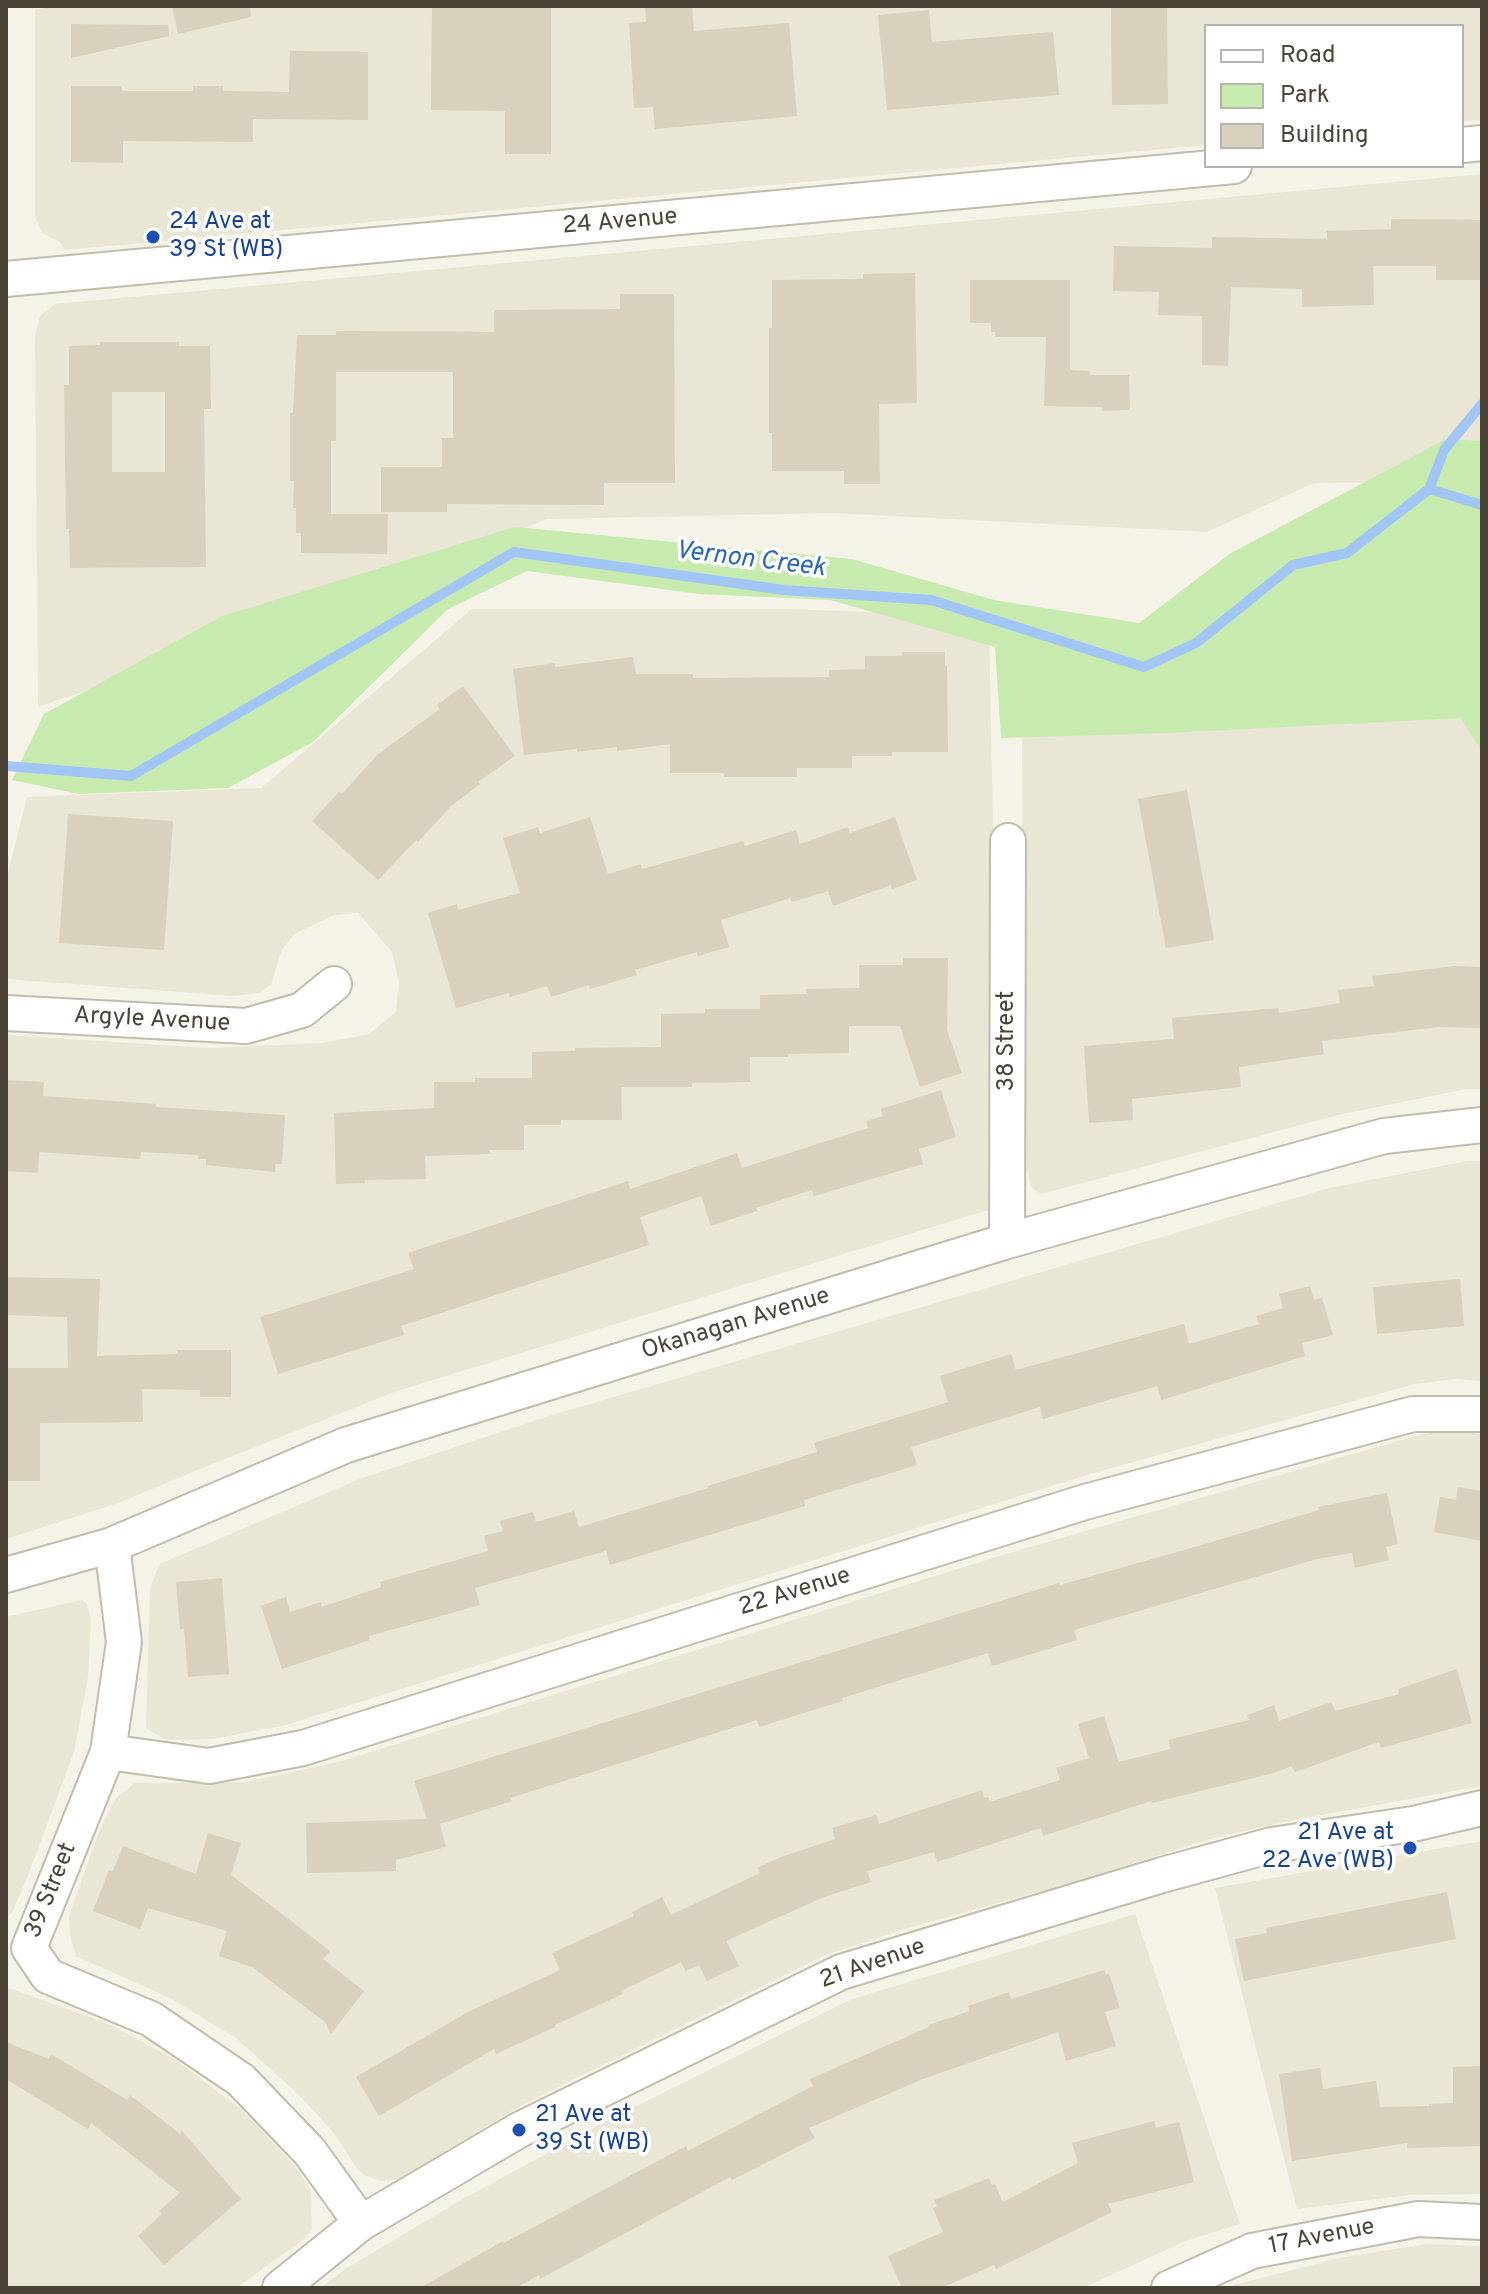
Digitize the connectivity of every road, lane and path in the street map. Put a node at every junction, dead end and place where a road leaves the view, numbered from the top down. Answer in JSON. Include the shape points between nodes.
{"nodes":[{"id":1,"x":1212,"y":168,"type":"edge"},
{"id":2,"x":6,"y":279,"type":"edge"},
{"id":3,"x":1008,"y":841,"type":"dead end"},
{"id":4,"x":334,"y":984,"type":"dead end"},
{"id":5,"x":6,"y":1013,"type":"edge"},
{"id":6,"x":1482,"y":1125,"type":"edge"},
{"id":7,"x":1007,"y":1241,"type":"junction"},
{"id":8,"x":1482,"y":1414,"type":"edge"},
{"id":9,"x":112,"y":1545,"type":"junction"},
{"id":10,"x":6,"y":1575,"type":"edge"},
{"id":11,"x":108,"y":1752,"type":"junction"},
{"id":12,"x":1482,"y":1808,"type":"edge"},
{"id":13,"x":1482,"y":2222,"type":"edge"},
{"id":14,"x":361,"y":2223,"type":"junction"},
{"id":15,"x":280,"y":2288,"type":"edge"},
{"id":16,"x":1169,"y":2288,"type":"edge"}],
"edges":[{"from":1,"to":2,"type":"street","name":"24 Avenue"},
{"from":3,"to":7,"type":"street","name":"38 Street"},
{"from":4,"to":5,"type":"street","name":"Argyle Avenue","via":[[302,1010],[246,1026]]},
{"from":6,"to":7,"type":"street","name":"Okanagan Avenue","via":[[1384,1136]]},
{"from":7,"to":9,"type":"street","name":"Okanagan Avenue","via":[[346,1445]]},
{"from":8,"to":11,"type":"street","name":"22 Avenue","via":[[1413,1414],[1085,1502],[303,1748],[209,1766]]},
{"from":9,"to":10,"type":"street","name":"Okanagan Avenue"},
{"from":9,"to":11,"type":"street","name":"39 Street","via":[[124,1642]]},
{"from":11,"to":14,"type":"street","name":"39 Street","via":[[29,1948],[48,1976],[151,2019],[241,2080],[310,2152]]},
{"from":12,"to":14,"type":"street","name":"21 Avenue","via":[[1272,1845],[841,1972],[519,2130]]},
{"from":13,"to":16,"type":"street","name":"17 Avenue","via":[[1418,2219],[1252,2251]]},
{"from":14,"to":15,"type":"street","name":"21 Avenue"}]}
